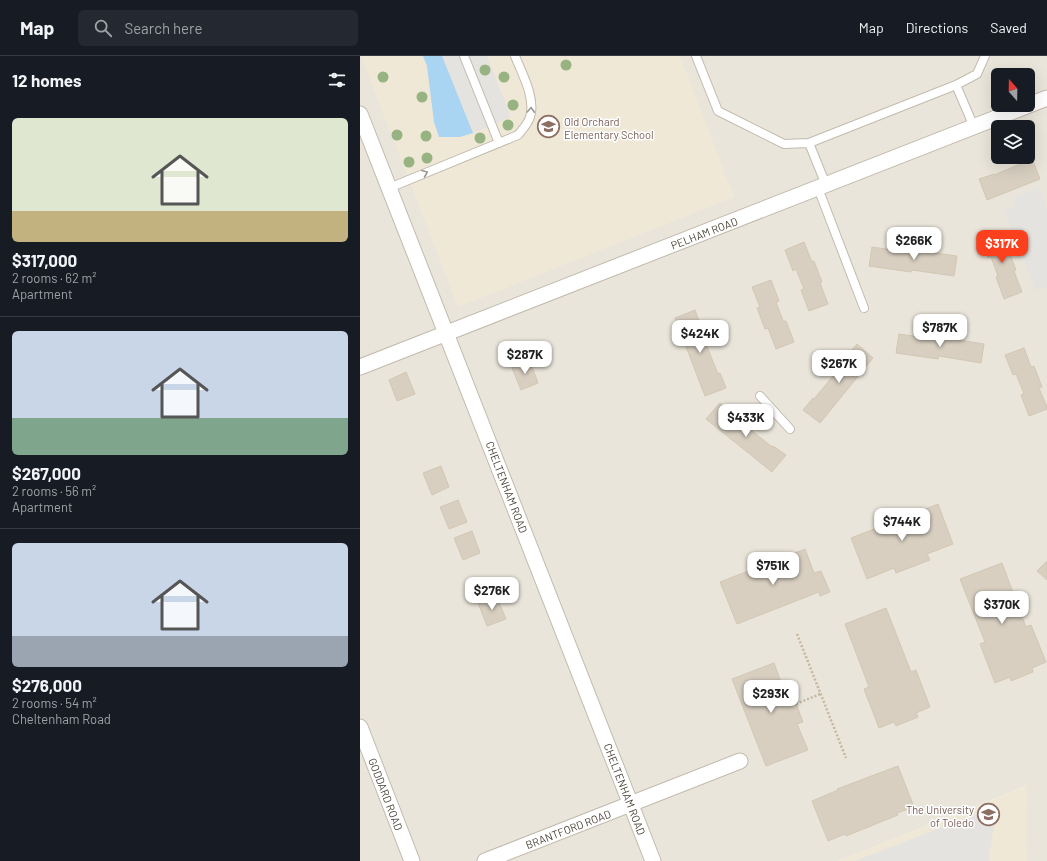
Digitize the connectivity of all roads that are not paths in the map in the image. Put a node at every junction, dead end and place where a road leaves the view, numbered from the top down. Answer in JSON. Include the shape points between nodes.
{"nodes":[{"id":1,"x":464,"y":56,"type":"edge"},
{"id":2,"x":515,"y":56,"type":"edge"},
{"id":3,"x":696,"y":56,"type":"edge"},
{"id":4,"x":985,"y":56,"type":"edge"},
{"id":5,"x":956,"y":85,"type":"junction"},
{"id":6,"x":1047,"y":98,"type":"edge"},
{"id":7,"x":360,"y":114,"type":"edge"},
{"id":8,"x":974,"y":127,"type":"junction"},
{"id":9,"x":499,"y":143,"type":"junction"},
{"id":10,"x":809,"y":143,"type":"junction"},
{"id":11,"x":822,"y":186,"type":"junction"},
{"id":12,"x":389,"y":188,"type":"junction"},
{"id":13,"x":864,"y":308,"type":"dead end"},
{"id":14,"x":447,"y":333,"type":"junction"},
{"id":15,"x":360,"y":367,"type":"edge"},
{"id":16,"x":760,"y":396,"type":"dead end"},
{"id":17,"x":790,"y":429,"type":"dead end"},
{"id":18,"x":360,"y":727,"type":"edge"},
{"id":19,"x":740,"y":761,"type":"dead end"},
{"id":20,"x":630,"y":804,"type":"junction"},
{"id":21,"x":412,"y":861,"type":"edge"},
{"id":22,"x":485,"y":861,"type":"edge"},
{"id":23,"x":653,"y":861,"type":"edge"}],
"edges":[{"from":1,"to":9,"type":"lane"},
{"from":9,"to":2,"type":"lane","one_way":true,"via":[[518,136],[530,118],[532,105]]},
{"from":3,"to":10,"type":"lane","via":[[718,111],[784,144]]},
{"from":4,"to":5,"type":"lane","via":[[977,74]]},
{"from":5,"to":8,"type":"lane"},
{"from":5,"to":10,"type":"lane"},
{"from":6,"to":8,"type":"street","name":"PELHAM ROAD"},
{"from":7,"to":12,"type":"street","name":"CHELTENHAM ROAD"},
{"from":8,"to":11,"type":"street","name":"PELHAM ROAD"},
{"from":12,"to":9,"type":"lane","one_way":true},
{"from":10,"to":11,"type":"lane"},
{"from":11,"to":13,"type":"lane"},
{"from":11,"to":14,"type":"street","name":"PELHAM ROAD"},
{"from":12,"to":14,"type":"street","name":"CHELTENHAM ROAD"},
{"from":14,"to":15,"type":"street","name":"PELHAM ROAD"},
{"from":14,"to":20,"type":"street","name":"CHELTENHAM ROAD"},
{"from":16,"to":17,"type":"lane"},
{"from":18,"to":21,"type":"street","name":"GODDARD ROAD"},
{"from":19,"to":20,"type":"street","name":"BRANTFORD ROAD"},
{"from":20,"to":22,"type":"street","name":"BRANTFORD ROAD"},
{"from":20,"to":23,"type":"street","name":"CHELTENHAM ROAD"}]}
